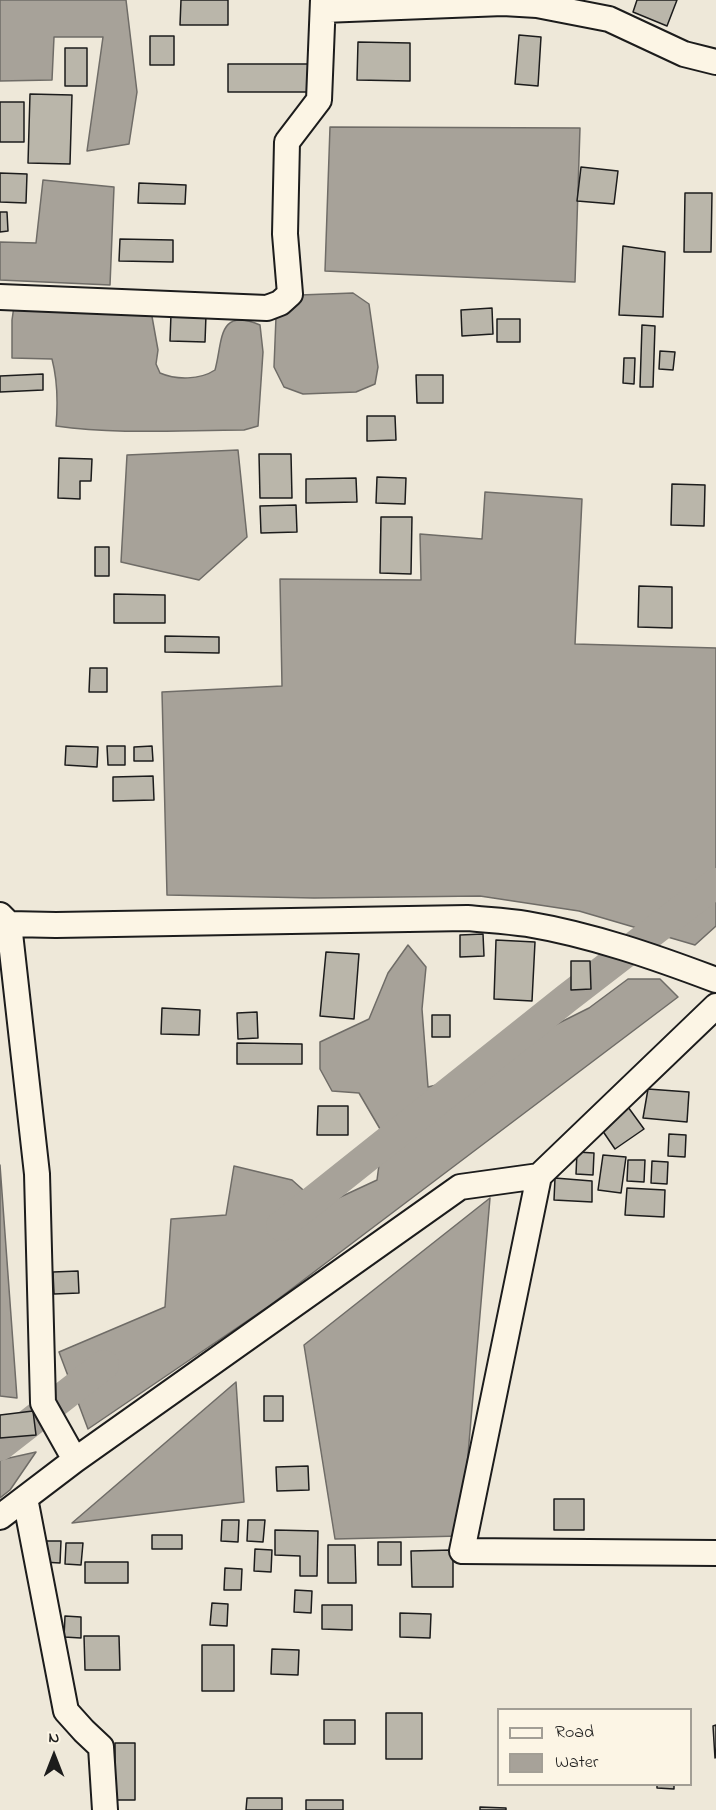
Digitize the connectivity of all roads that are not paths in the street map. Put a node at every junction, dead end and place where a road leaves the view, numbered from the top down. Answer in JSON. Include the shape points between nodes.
{"nodes":[{"id":1,"x":323,"y":5,"type":"edge"},
{"id":2,"x":716,"y":62,"type":"edge"},
{"id":3,"x":0,"y":297,"type":"edge"},
{"id":4,"x":5,"y":920,"type":"edge"},
{"id":5,"x":716,"y":980,"type":"edge"},
{"id":6,"x":716,"y":1006,"type":"edge"},
{"id":7,"x":539,"y":1176,"type":"junction"},
{"id":8,"x":75,"y":1460,"type":"junction"},
{"id":9,"x":25,"y":1498,"type":"junction"},
{"id":10,"x":0,"y":1517,"type":"edge"},
{"id":11,"x":716,"y":1553,"type":"edge"},
{"id":12,"x":105,"y":1810,"type":"edge"}],
"edges":[{"from":1,"to":2,"type":"street","via":[[537,5],[609,18],[684,54]]},
{"from":1,"to":3,"type":"street","via":[[319,100],[287,142],[285,234],[290,294],[267,308]]},
{"from":4,"to":5,"type":"street","via":[[56,925],[467,918],[526,924],[573,935],[650,955]]},
{"from":4,"to":8,"type":"street","via":[[37,1174],[43,1403]]},
{"from":6,"to":7,"type":"street"},
{"from":7,"to":8,"type":"street","via":[[460,1187]]},
{"from":7,"to":11,"type":"street","via":[[462,1551]]},
{"from":8,"to":9,"type":"street"},
{"from":9,"to":10,"type":"street"},
{"from":9,"to":12,"type":"street","via":[[66,1711],[101,1747]]}]}
